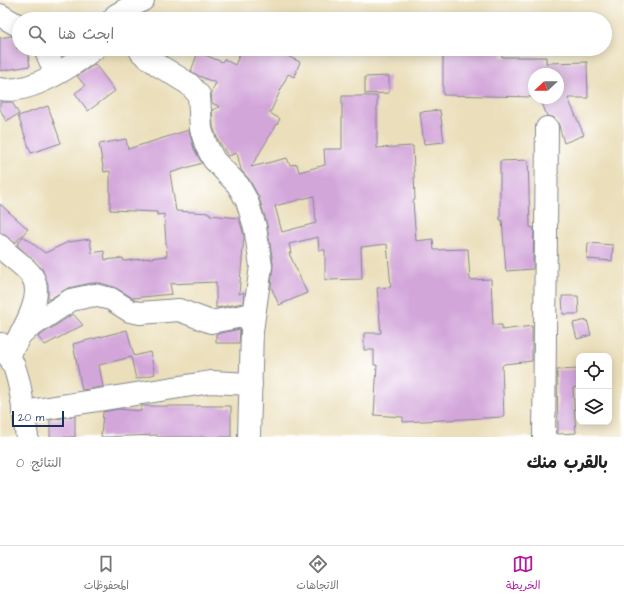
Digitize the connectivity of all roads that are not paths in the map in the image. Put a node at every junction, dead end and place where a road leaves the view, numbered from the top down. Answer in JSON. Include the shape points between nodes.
{"nodes":[{"id":1,"x":143,"y":0,"type":"edge"},
{"id":2,"x":147,"y":0,"type":"edge"},
{"id":3,"x":121,"y":12,"type":"edge"},
{"id":4,"x":144,"y":12,"type":"edge"},
{"id":5,"x":0,"y":15,"type":"edge"},
{"id":6,"x":12,"y":22,"type":"edge"},
{"id":7,"x":48,"y":56,"type":"edge"},
{"id":8,"x":85,"y":56,"type":"edge"},
{"id":9,"x":146,"y":56,"type":"edge"},
{"id":10,"x":56,"y":74,"type":"junction"},
{"id":11,"x":0,"y":89,"type":"edge"},
{"id":12,"x":547,"y":128,"type":"dead end"},
{"id":13,"x":0,"y":246,"type":"edge"},
{"id":14,"x":253,"y":314,"type":"junction"},
{"id":15,"x":21,"y":333,"type":"junction"},
{"id":16,"x":4,"y":350,"type":"edge"},
{"id":17,"x":250,"y":384,"type":"junction"},
{"id":18,"x":23,"y":412,"type":"junction"},
{"id":19,"x":27,"y":437,"type":"edge"},
{"id":20,"x":249,"y":437,"type":"edge"},
{"id":21,"x":544,"y":437,"type":"edge"}],
"edges":[{"from":1,"to":3,"type":"street"},
{"from":2,"to":4,"type":"street"},
{"from":5,"to":6,"type":"street"},
{"from":7,"to":10,"type":"street"},
{"from":8,"to":10,"type":"street"},
{"from":9,"to":14,"type":"street","via":[[189,84],[199,95],[201,130],[206,145],[214,160],[238,185],[247,201],[255,227],[261,266],[259,292]]},
{"from":10,"to":11,"type":"street","via":[[37,84]]},
{"from":12,"to":21,"type":"street"},
{"from":13,"to":15,"type":"street","via":[[32,276],[37,286],[31,316]]},
{"from":14,"to":15,"type":"street","via":[[211,322],[179,310],[140,313],[111,299],[94,295],[71,300]]},
{"from":14,"to":17,"type":"street"},
{"from":15,"to":16,"type":"street"},
{"from":16,"to":18,"type":"street","via":[[15,372]]},
{"from":17,"to":18,"type":"street","via":[[211,382]]},
{"from":17,"to":20,"type":"street"},
{"from":18,"to":19,"type":"street"}]}
